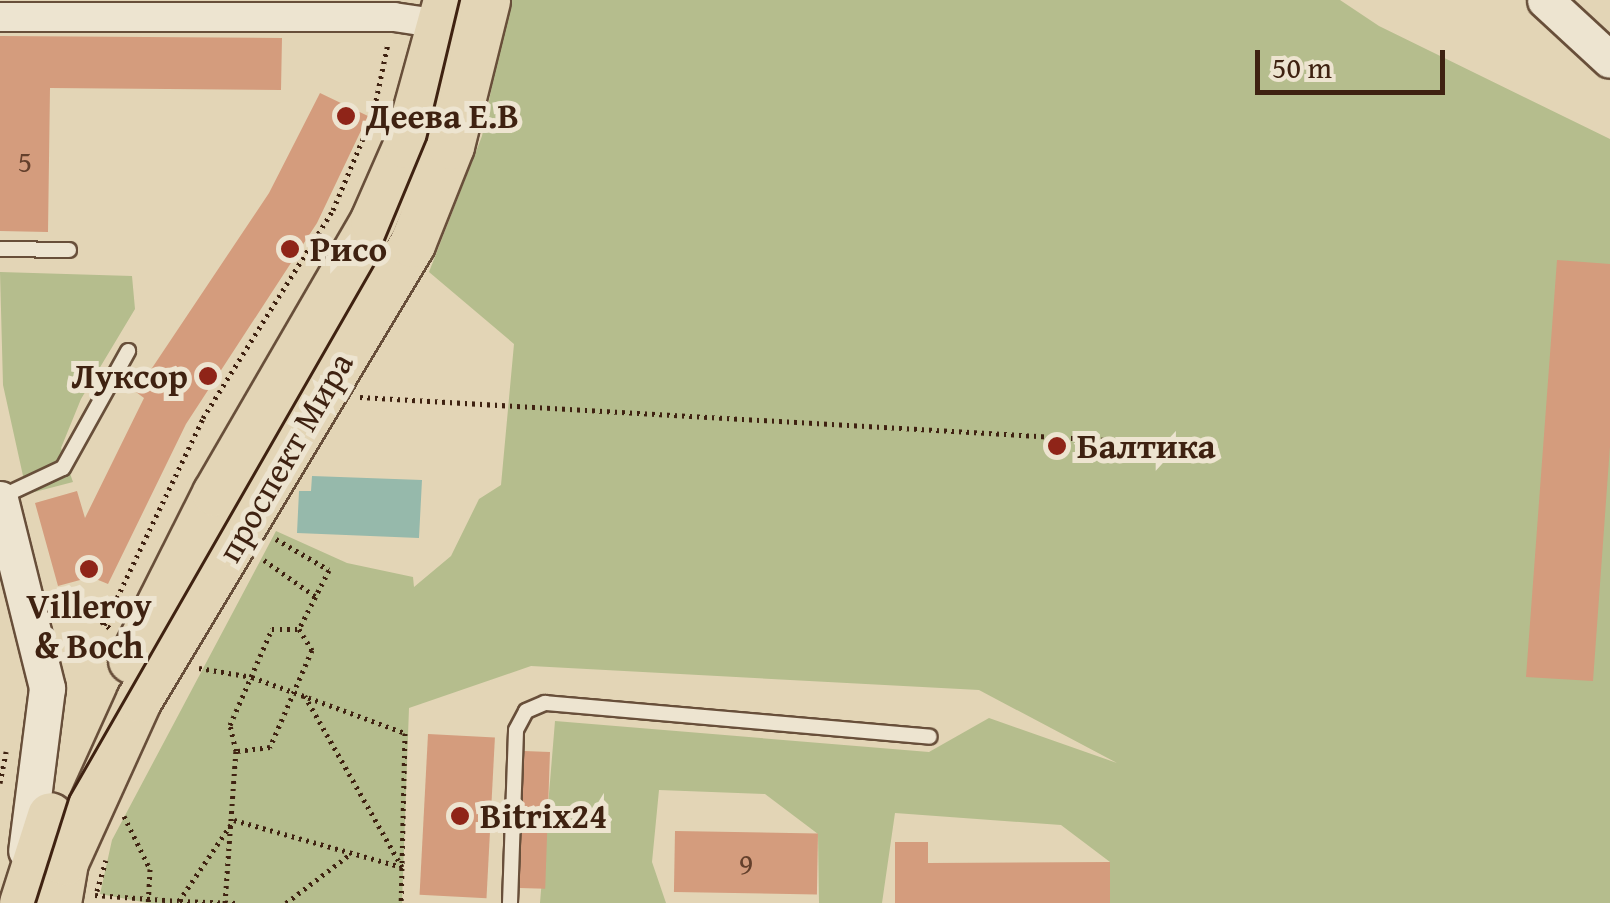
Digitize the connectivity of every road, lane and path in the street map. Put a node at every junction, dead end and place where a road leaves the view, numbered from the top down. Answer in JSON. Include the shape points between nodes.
{"nodes":[{"id":1,"x":487,"y":0,"type":"edge"},
{"id":2,"x":1544,"y":0,"type":"edge"},
{"id":3,"x":443,"y":12,"type":"edge"},
{"id":4,"x":0,"y":16,"type":"edge"},
{"id":5,"x":394,"y":17,"type":"junction"},
{"id":6,"x":1610,"y":60,"type":"edge"},
{"id":7,"x":0,"y":249,"type":"edge"},
{"id":8,"x":69,"y":250,"type":"dead end"},
{"id":9,"x":128,"y":352,"type":"dead end"},
{"id":10,"x":343,"y":395,"type":"dead end"},
{"id":11,"x":1142,"y":442,"type":"dead end"},
{"id":12,"x":0,"y":498,"type":"edge"},
{"id":13,"x":316,"y":597,"type":"junction"},
{"id":14,"x":104,"y":625,"type":"dead end"},
{"id":15,"x":299,"y":630,"type":"junction"},
{"id":16,"x":192,"y":666,"type":"dead end"},
{"id":17,"x":252,"y":676,"type":"junction"},
{"id":18,"x":294,"y":692,"type":"junction"},
{"id":19,"x":305,"y":696,"type":"junction"},
{"id":20,"x":930,"y":737,"type":"dead end"},
{"id":21,"x":236,"y":751,"type":"junction"},
{"id":22,"x":119,"y":811,"type":"dead end"},
{"id":23,"x":234,"y":820,"type":"junction"},
{"id":24,"x":349,"y":854,"type":"junction"},
{"id":25,"x":402,"y":866,"type":"junction"},
{"id":26,"x":49,"y":899,"type":"edge"},
{"id":27,"x":148,"y":900,"type":"edge"},
{"id":28,"x":179,"y":900,"type":"edge"},
{"id":29,"x":225,"y":903,"type":"edge"},
{"id":30,"x":237,"y":903,"type":"edge"},
{"id":31,"x":286,"y":903,"type":"edge"},
{"id":32,"x":401,"y":903,"type":"edge"},
{"id":33,"x":510,"y":903,"type":"edge"}],
"edges":[{"from":1,"to":26,"type":"main road","name":"проспект Мира","via":[[451,146],[412,244],[139,699]]},
{"from":2,"to":6,"type":"street"},
{"from":3,"to":5,"type":"street"},
{"from":3,"to":26,"type":"main road","name":"проспект Мира","via":[[406,145],[373,220],[216,493],[50,816]]},
{"from":4,"to":5,"type":"street"},
{"from":5,"to":14,"type":"path","via":[[373,115],[334,210],[203,418]]},
{"from":7,"to":8,"type":"lane"},
{"from":9,"to":12,"type":"lane","via":[[63,468]]},
{"from":10,"to":11,"type":"path"},
{"from":12,"to":26,"type":"street","via":[[47,688]]},
{"from":13,"to":13,"type":"path","via":[[328,570],[275,538],[263,562]]},
{"from":13,"to":15,"type":"path"},
{"from":15,"to":17,"type":"path","via":[[272,629]]},
{"from":15,"to":18,"type":"path","via":[[312,650]]},
{"from":16,"to":17,"type":"path"},
{"from":17,"to":18,"type":"path"},
{"from":17,"to":21,"type":"path","via":[[230,726]]},
{"from":18,"to":19,"type":"path"},
{"from":18,"to":21,"type":"path","via":[[270,747]]},
{"from":19,"to":25,"type":"path"},
{"from":19,"to":25,"type":"path","via":[[405,734]]},
{"from":20,"to":33,"type":"lane","via":[[535,707],[516,730]]},
{"from":21,"to":23,"type":"path"},
{"from":22,"to":27,"type":"path","via":[[150,869]]},
{"from":23,"to":24,"type":"path"},
{"from":23,"to":28,"type":"path"},
{"from":23,"to":29,"type":"path"},
{"from":24,"to":25,"type":"path"},
{"from":24,"to":31,"type":"path"},
{"from":25,"to":32,"type":"path"},
{"from":26,"to":27,"type":"path"},
{"from":27,"to":28,"type":"path"},
{"from":28,"to":29,"type":"path"},
{"from":29,"to":30,"type":"path"}]}
